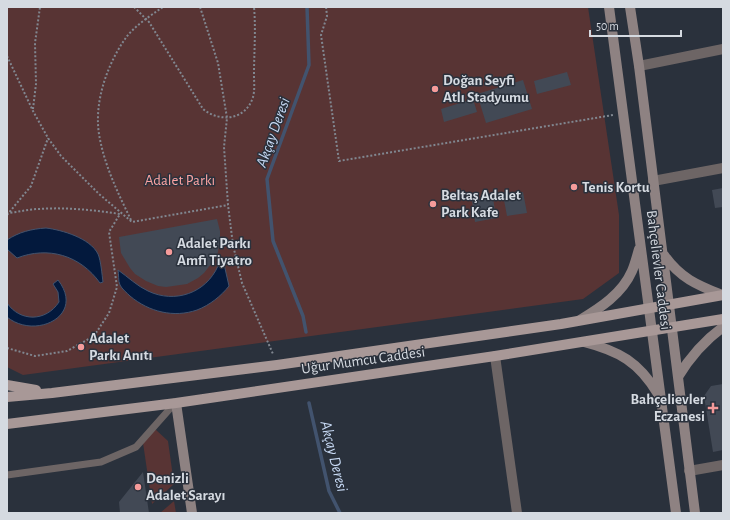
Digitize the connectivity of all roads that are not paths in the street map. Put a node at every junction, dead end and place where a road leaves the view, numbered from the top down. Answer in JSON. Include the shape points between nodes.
{"nodes":[{"id":1,"x":609,"y":7,"type":"edge"},
{"id":2,"x":630,"y":7,"type":"edge"},
{"id":3,"x":723,"y":49,"type":"edge"},
{"id":4,"x":640,"y":66,"type":"junction"},
{"id":5,"x":723,"y":168,"type":"edge"},
{"id":6,"x":653,"y":181,"type":"junction"},
{"id":7,"x":640,"y":246,"type":"junction"},
{"id":8,"x":663,"y":253,"type":"junction"},
{"id":9,"x":722,"y":295,"type":"edge"},
{"id":10,"x":670,"y":305,"type":"junction"},
{"id":11,"x":649,"y":309,"type":"junction"},
{"id":12,"x":723,"y":319,"type":"edge"},
{"id":13,"x":580,"y":320,"type":"junction"},
{"id":14,"x":723,"y":327,"type":"edge"},
{"id":15,"x":673,"y":328,"type":"junction"},
{"id":16,"x":652,"y":331,"type":"junction"},
{"id":17,"x":584,"y":342,"type":"junction"},
{"id":18,"x":495,"y":356,"type":"junction"},
{"id":19,"x":678,"y":376,"type":"junction"},
{"id":20,"x":7,"y":385,"type":"edge"},
{"id":21,"x":52,"y":393,"type":"junction"},
{"id":22,"x":7,"y":397,"type":"edge"},
{"id":23,"x":661,"y":397,"type":"junction"},
{"id":24,"x":176,"y":403,"type":"junction"},
{"id":25,"x":7,"y":424,"type":"edge"},
{"id":26,"x":723,"y":465,"type":"edge"},
{"id":27,"x":689,"y":471,"type":"junction"},
{"id":28,"x":7,"y":475,"type":"edge"},
{"id":29,"x":192,"y":513,"type":"edge"},
{"id":30,"x":517,"y":513,"type":"edge"},
{"id":31,"x":676,"y":513,"type":"edge"},
{"id":32,"x":696,"y":513,"type":"edge"}],
"edges":[{"from":1,"to":7,"type":"street","name":"Bahçelievler Caddesi"},
{"from":2,"to":4,"type":"street","name":"Bahçelievler Caddesi"},
{"from":3,"to":4,"type":"street"},
{"from":4,"to":6,"type":"street","name":"Bahçelievler Caddesi"},
{"from":5,"to":6,"type":"street"},
{"from":6,"to":8,"type":"street","name":"Bahçelievler Caddesi"},
{"from":7,"to":11,"type":"street","name":"Bahçelievler Caddesi"},
{"from":7,"to":13,"type":"street","via":[[624,285],[609,300]]},
{"from":8,"to":9,"type":"street","via":[[672,266],[685,277]]},
{"from":8,"to":10,"type":"street","name":"Bahçelievler Caddesi"},
{"from":9,"to":10,"type":"main road","name":"Uğur Mumcu Caddesi"},
{"from":10,"to":11,"type":"main road","name":"Uğur Mumcu Caddesi"},
{"from":10,"to":15,"type":"street","name":"Bahçelievler Caddesi"},
{"from":11,"to":13,"type":"main road","name":"Uğur Mumcu Caddesi"},
{"from":11,"to":16,"type":"street","name":"Bahçelievler Caddesi"},
{"from":12,"to":15,"type":"main road","name":"Uğur Mumcu Caddesi"},
{"from":13,"to":21,"type":"main road","name":"Uğur Mumcu Caddesi","via":[[277,365]]},
{"from":14,"to":19,"type":"street","via":[[705,341]]},
{"from":15,"to":16,"type":"main road","name":"Uğur Mumcu Caddesi"},
{"from":15,"to":19,"type":"street","name":"Bahçelievler Caddesi"},
{"from":16,"to":17,"type":"main road","name":"Uğur Mumcu Caddesi"},
{"from":16,"to":23,"type":"street","name":"Bahçelievler Caddesi"},
{"from":17,"to":18,"type":"main road","name":"Uğur Mumcu Caddesi"},
{"from":17,"to":23,"type":"street","via":[[613,351],[631,362],[643,371]]},
{"from":18,"to":24,"type":"main road","name":"Uğur Mumcu Caddesi"},
{"from":18,"to":30,"type":"street"},
{"from":19,"to":27,"type":"street","name":"Bahçelievler Caddesi"},
{"from":20,"to":21,"type":"main road"},
{"from":21,"to":22,"type":"main road","name":"Uğur Mumcu Caddesi"},
{"from":23,"to":31,"type":"street","name":"Bahçelievler Caddesi"},
{"from":24,"to":25,"type":"main road","name":"Uğur Mumcu Caddesi"},
{"from":24,"to":28,"type":"lane","via":[[136,447],[101,462]]},
{"from":24,"to":29,"type":"street"},
{"from":26,"to":27,"type":"street"},
{"from":27,"to":32,"type":"street","name":"Bahçelievler Caddesi"}]}
